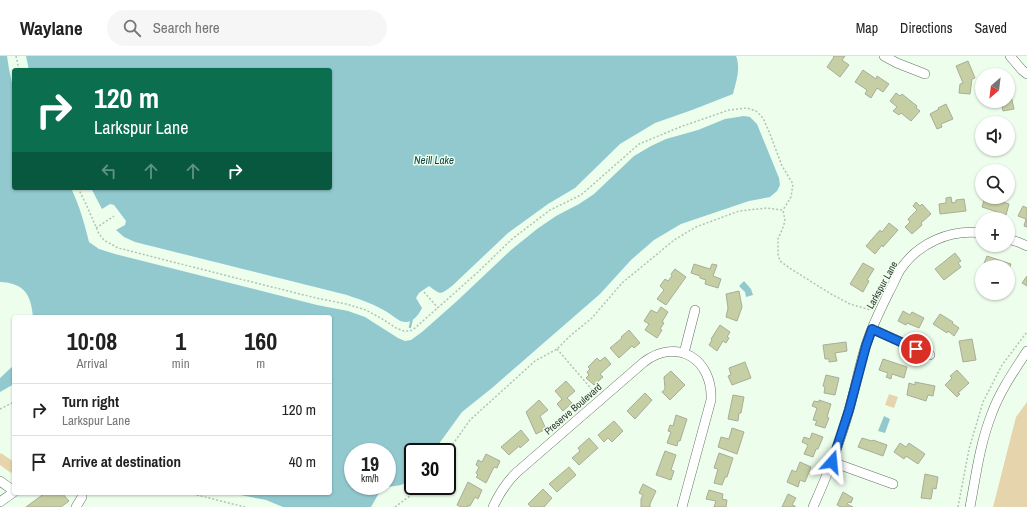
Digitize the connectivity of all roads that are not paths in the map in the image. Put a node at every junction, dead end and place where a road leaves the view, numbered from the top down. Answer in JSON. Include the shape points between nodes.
{"nodes":[{"id":1,"x":884,"y":56,"type":"edge"},
{"id":2,"x":1010,"y":56,"type":"edge"},
{"id":3,"x":925,"y":74,"type":"dead end"},
{"id":4,"x":1027,"y":74,"type":"edge"},
{"id":5,"x":975,"y":233,"type":"edge"},
{"id":6,"x":1015,"y":241,"type":"edge"},
{"id":7,"x":1027,"y":246,"type":"edge"},
{"id":8,"x":695,"y":310,"type":"dead end"},
{"id":9,"x":872,"y":329,"type":"junction"},
{"id":10,"x":1027,"y":351,"type":"edge"},
{"id":11,"x":684,"y":353,"type":"junction"},
{"id":12,"x":930,"y":356,"type":"dead end"},
{"id":13,"x":832,"y":462,"type":"junction"},
{"id":14,"x":0,"y":481,"type":"edge"},
{"id":15,"x":893,"y":484,"type":"dead end"},
{"id":16,"x":12,"y":490,"type":"edge"},
{"id":17,"x":12,"y":493,"type":"edge"},
{"id":18,"x":82,"y":495,"type":"edge"},
{"id":19,"x":0,"y":502,"type":"edge"},
{"id":20,"x":76,"y":507,"type":"edge"},
{"id":21,"x":493,"y":507,"type":"edge"},
{"id":22,"x":682,"y":507,"type":"edge"},
{"id":23,"x":813,"y":507,"type":"edge"},
{"id":24,"x":970,"y":507,"type":"edge"}],
"edges":[{"from":1,"to":3,"type":"street"},
{"from":2,"to":4,"type":"street"},
{"from":5,"to":9,"type":"street","name":"Larkspur Lane","via":[[964,232],[935,240],[910,258],[900,270]]},
{"from":6,"to":7,"type":"street"},
{"from":8,"to":11,"type":"street"},
{"from":9,"to":12,"type":"street"},
{"from":9,"to":13,"type":"street","name":"Larkspur Lane"},
{"from":10,"to":24,"type":"street","via":[[992,412],[984,436]]},
{"from":11,"to":21,"type":"street","name":"Preserve Boulevard","via":[[671,351],[652,356],[516,473],[500,492]]},
{"from":11,"to":22,"type":"street","via":[[699,363],[712,389]]},
{"from":13,"to":15,"type":"street"},
{"from":13,"to":23,"type":"street","name":"Larkspur Lane"},
{"from":14,"to":16,"type":"street"},
{"from":17,"to":19,"type":"street"},
{"from":18,"to":20,"type":"street"}]}
